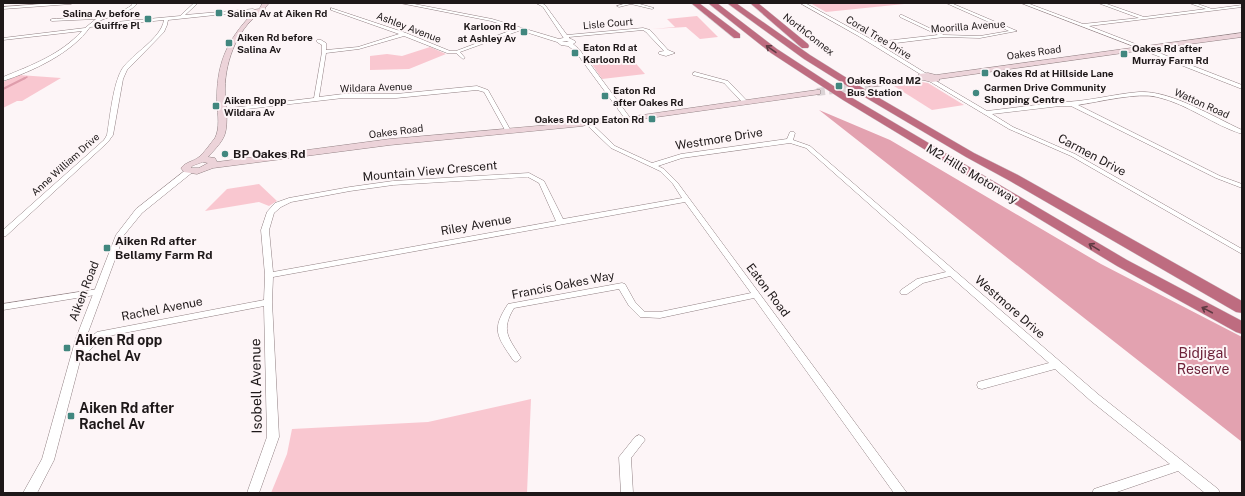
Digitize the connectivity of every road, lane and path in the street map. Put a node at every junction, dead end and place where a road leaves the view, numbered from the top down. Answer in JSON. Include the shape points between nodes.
{"nodes":[{"id":1,"x":68,"y":3,"type":"edge"},
{"id":2,"x":71,"y":3,"type":"edge"},
{"id":3,"x":134,"y":3,"type":"edge"},
{"id":4,"x":196,"y":3,"type":"edge"},
{"id":5,"x":266,"y":3,"type":"edge"},
{"id":6,"x":402,"y":3,"type":"edge"},
{"id":7,"x":538,"y":3,"type":"edge"},
{"id":8,"x":631,"y":3,"type":"edge"},
{"id":9,"x":695,"y":3,"type":"edge"},
{"id":10,"x":703,"y":3,"type":"edge"},
{"id":11,"x":712,"y":3,"type":"edge"},
{"id":12,"x":731,"y":3,"type":"edge"},
{"id":13,"x":740,"y":3,"type":"edge"},
{"id":14,"x":754,"y":3,"type":"edge"},
{"id":15,"x":802,"y":3,"type":"edge"},
{"id":16,"x":948,"y":3,"type":"edge"},
{"id":17,"x":1023,"y":3,"type":"edge"},
{"id":18,"x":1100,"y":3,"type":"edge"},
{"id":19,"x":1191,"y":3,"type":"edge"},
{"id":20,"x":619,"y":6,"type":"dead end"},
{"id":21,"x":1242,"y":6,"type":"edge"},
{"id":22,"x":3,"y":8,"type":"edge"},
{"id":23,"x":652,"y":8,"type":"dead end"},
{"id":24,"x":332,"y":9,"type":"dead end"},
{"id":25,"x":257,"y":10,"type":"junction"},
{"id":26,"x":1212,"y":10,"type":"junction"},
{"id":27,"x":182,"y":16,"type":"junction"},
{"id":28,"x":902,"y":16,"type":"dead end"},
{"id":29,"x":102,"y":17,"type":"junction"},
{"id":30,"x":166,"y":18,"type":"junction"},
{"id":31,"x":1144,"y":18,"type":"junction"},
{"id":32,"x":52,"y":20,"type":"dead end"},
{"id":33,"x":1082,"y":26,"type":"junction"},
{"id":34,"x":88,"y":27,"type":"junction"},
{"id":35,"x":519,"y":29,"type":"junction"},
{"id":36,"x":404,"y":34,"type":"junction"},
{"id":37,"x":1242,"y":35,"type":"edge"},
{"id":38,"x":944,"y":36,"type":"junction"},
{"id":39,"x":3,"y":39,"type":"edge"},
{"id":40,"x":567,"y":40,"type":"junction"},
{"id":41,"x":319,"y":41,"type":"dead end"},
{"id":42,"x":874,"y":44,"type":"junction"},
{"id":43,"x":754,"y":47,"type":"dead end"},
{"id":44,"x":1136,"y":48,"type":"junction"},
{"id":45,"x":1147,"y":49,"type":"junction"},
{"id":46,"x":667,"y":51,"type":"dead end"},
{"id":47,"x":324,"y":52,"type":"junction"},
{"id":48,"x":457,"y":52,"type":"junction"},
{"id":49,"x":463,"y":58,"type":"dead end"},
{"id":50,"x":695,"y":74,"type":"dead end"},
{"id":51,"x":928,"y":77,"type":"junction"},
{"id":52,"x":3,"y":79,"type":"edge"},
{"id":53,"x":852,"y":80,"type":"junction"},
{"id":54,"x":871,"y":85,"type":"tunnel mouth"},
{"id":55,"x":1242,"y":87,"type":"edge"},
{"id":56,"x":817,"y":92,"type":"tunnel mouth"},
{"id":57,"x":316,"y":100,"type":"junction"},
{"id":58,"x":746,"y":103,"type":"junction"},
{"id":59,"x":1072,"y":104,"type":"junction"},
{"id":60,"x":222,"y":110,"type":"junction"},
{"id":61,"x":986,"y":113,"type":"junction"},
{"id":62,"x":624,"y":120,"type":"junction"},
{"id":63,"x":592,"y":124,"type":"junction"},
{"id":64,"x":508,"y":131,"type":"junction"},
{"id":65,"x":1242,"y":132,"type":"edge"},
{"id":66,"x":202,"y":159,"type":"junction"},
{"id":67,"x":653,"y":165,"type":"junction"},
{"id":68,"x":211,"y":166,"type":"junction"},
{"id":69,"x":190,"y":171,"type":"junction"},
{"id":70,"x":1240,"y":184,"type":"edge"},
{"id":71,"x":687,"y":199,"type":"junction"},
{"id":72,"x":560,"y":222,"type":"junction"},
{"id":73,"x":3,"y":234,"type":"edge"},
{"id":74,"x":1076,"y":237,"type":"junction"},
{"id":75,"x":1242,"y":252,"type":"edge"},
{"id":76,"x":953,"y":273,"type":"junction"},
{"id":77,"x":269,"y":275,"type":"junction"},
{"id":78,"x":98,"y":292,"type":"junction"},
{"id":79,"x":904,"y":292,"type":"dead end"},
{"id":80,"x":757,"y":295,"type":"junction"},
{"id":81,"x":268,"y":302,"type":"junction"},
{"id":82,"x":3,"y":307,"type":"edge"},
{"id":83,"x":1242,"y":308,"type":"edge"},
{"id":84,"x":1242,"y":328,"type":"edge"},
{"id":85,"x":516,"y":358,"type":"dead end"},
{"id":86,"x":73,"y":363,"type":"junction"},
{"id":87,"x":1057,"y":365,"type":"junction"},
{"id":88,"x":982,"y":385,"type":"dead end"},
{"id":89,"x":639,"y":440,"type":"dead end"},
{"id":90,"x":1180,"y":466,"type":"junction"},
{"id":91,"x":30,"y":493,"type":"edge"},
{"id":92,"x":252,"y":493,"type":"edge"},
{"id":93,"x":627,"y":493,"type":"edge"},
{"id":94,"x":901,"y":493,"type":"edge"},
{"id":95,"x":1098,"y":493,"type":"edge"},
{"id":96,"x":1214,"y":493,"type":"edge"}],
"edges":[{"from":1,"to":2,"type":"street"},
{"from":1,"to":22,"type":"street"},
{"from":3,"to":29,"type":"street","via":[[129,9]]},
{"from":4,"to":27,"type":"street"},
{"from":5,"to":25,"type":"main road"},
{"from":6,"to":35,"type":"street","via":[[492,20]]},
{"from":7,"to":40,"type":"street","via":[[544,6]]},
{"from":8,"to":20,"type":"street"},
{"from":8,"to":23,"type":"street"},
{"from":9,"to":10,"type":"highway","via":[[742,39]]},
{"from":74,"to":11,"type":"highway","name":"M2 Hills Motorway","one_way":true,"via":[[812,77],[754,37]]},
{"from":12,"to":83,"type":"highway","name":"M2 Hills Motorway","via":[[800,53],[871,97]]},
{"from":13,"to":53,"type":"highway","via":[[793,43]]},
{"from":14,"to":53,"type":"highway","name":"NorthConnex","via":[[812,52]]},
{"from":15,"to":42,"type":"street","name":"Coral Tree Drive"},
{"from":16,"to":38,"type":"street","name":"Moorilla Avenue","via":[[1015,31],[980,37]]},
{"from":17,"to":33,"type":"street"},
{"from":18,"to":31,"type":"street"},
{"from":19,"to":26,"type":"street"},
{"from":21,"to":26,"type":"street"},
{"from":24,"to":36,"type":"street","name":"Ashley Avenue"},
{"from":25,"to":27,"type":"street"},
{"from":25,"to":60,"type":"main road","via":[[233,42],[226,56],[222,70]]},
{"from":26,"to":31,"type":"street"},
{"from":27,"to":30,"type":"street"},
{"from":28,"to":38,"type":"street"},
{"from":29,"to":32,"type":"street"},
{"from":29,"to":34,"type":"street"},
{"from":30,"to":34,"type":"street"},
{"from":30,"to":73,"type":"street","name":"Anne William Drive","via":[[162,31],[125,69],[120,79],[110,135],[106,141]]},
{"from":31,"to":33,"type":"street"},
{"from":33,"to":44,"type":"street"},
{"from":34,"to":39,"type":"street"},
{"from":34,"to":52,"type":"street","via":[[61,52]]},
{"from":35,"to":40,"type":"street","via":[[562,44]]},
{"from":35,"to":48,"type":"street"},
{"from":36,"to":47,"type":"street","via":[[359,48]]},
{"from":36,"to":48,"type":"street","name":"Ashley Avenue","via":[[449,52]]},
{"from":37,"to":45,"type":"main road"},
{"from":38,"to":42,"type":"street","name":"Moorilla Avenue"},
{"from":40,"to":46,"type":"street","name":"Lisle Court","via":[[643,29]]},
{"from":40,"to":62,"type":"street","via":[[577,50]]},
{"from":41,"to":47,"type":"street","via":[[324,44]]},
{"from":42,"to":51,"type":"street","name":"Coral Tree Drive"},
{"from":43,"to":74,"type":"highway","via":[[812,85],[1039,219]]},
{"from":44,"to":45,"type":"main road","name":"Oakes Road"},
{"from":44,"to":51,"type":"main road","name":"Oakes Road"},
{"from":45,"to":55,"type":"street"},
{"from":47,"to":57,"type":"street"},
{"from":48,"to":49,"type":"street"},
{"from":50,"to":58,"type":"street","via":[[726,82]]},
{"from":51,"to":54,"type":"main road","name":"Oakes Road"},
{"from":51,"to":61,"type":"street","name":"Carmen Drive"},
{"from":53,"to":83,"type":"highway","name":"M2 Hills Motorway","via":[[1124,234]]},
{"from":56,"to":58,"type":"main road","name":"Oakes Road"},
{"from":57,"to":60,"type":"street","name":"Wildara Avenue"},
{"from":57,"to":64,"type":"street","name":"Wildara Avenue","via":[[343,96],[396,96],[483,89]]},
{"from":58,"to":62,"type":"main road","name":"Oakes Road"},
{"from":59,"to":61,"type":"street","name":"Watton Road"},
{"from":59,"to":65,"type":"street","name":"Watton Road","via":[[1140,94],[1157,96],[1178,102]]},
{"from":59,"to":70,"type":"street","via":[[1218,177]]},
{"from":60,"to":66,"type":"main road","via":[[221,134]]},
{"from":61,"to":75,"type":"street","name":"Carmen Drive","via":[[1011,128],[1073,156]]},
{"from":62,"to":63,"type":"main road","name":"Oakes Road"},
{"from":63,"to":64,"type":"main road","name":"Oakes Road"},
{"from":63,"to":67,"type":"street","name":"Eaton Road","via":[[599,136],[613,147]]},
{"from":64,"to":68,"type":"main road","name":"Oakes Road","via":[[390,142]]},
{"from":66,"to":68,"type":"main road","via":[[212,160]]},
{"from":66,"to":69,"type":"main road","via":[[187,166],[187,170]]},
{"from":67,"to":71,"type":"street","name":"Eaton Road","via":[[662,170]]},
{"from":67,"to":76,"type":"street","name":"Westmore Drive","via":[[681,156],[791,137],[808,147]]},
{"from":68,"to":69,"type":"main road","name":"Oakes Road","via":[[199,171]]},
{"from":69,"to":78,"type":"street","name":"Aiken Road","via":[[140,211],[128,224],[120,235]]},
{"from":71,"to":72,"type":"street","name":"Riley Avenue"},
{"from":71,"to":80,"type":"street","name":"Eaton Road"},
{"from":72,"to":77,"type":"street","name":"Riley Avenue"},
{"from":72,"to":77,"type":"street","name":"Mountain View Crescent","via":[[542,182],[529,176],[393,182],[301,197],[278,205],[271,212],[265,230]]},
{"from":84,"to":74,"type":"highway","name":"M2 Hills Motorway","one_way":true},
{"from":76,"to":79,"type":"street","via":[[920,281]]},
{"from":76,"to":87,"type":"street","name":"Westmore Drive"},
{"from":77,"to":81,"type":"street","name":"Isobell Avenue"},
{"from":78,"to":82,"type":"street"},
{"from":78,"to":86,"type":"street","name":"Aiken Road"},
{"from":80,"to":85,"type":"street","name":"Francis Oakes Way","via":[[660,315],[643,315],[632,304],[622,286],[511,306],[503,317],[501,334]]},
{"from":80,"to":94,"type":"street","name":"Eaton Road"},
{"from":81,"to":86,"type":"street","name":"Rachel Avenue","via":[[100,334]]},
{"from":81,"to":92,"type":"street","name":"Isobell Avenue","via":[[273,437]]},
{"from":86,"to":91,"type":"street","name":"Aiken Road","via":[[48,460]]},
{"from":87,"to":88,"type":"street"},
{"from":87,"to":90,"type":"street","name":"Westmore Drive"},
{"from":89,"to":93,"type":"street","via":[[625,457]]},
{"from":90,"to":95,"type":"street"},
{"from":90,"to":96,"type":"street","name":"Westmore Drive"}]}
